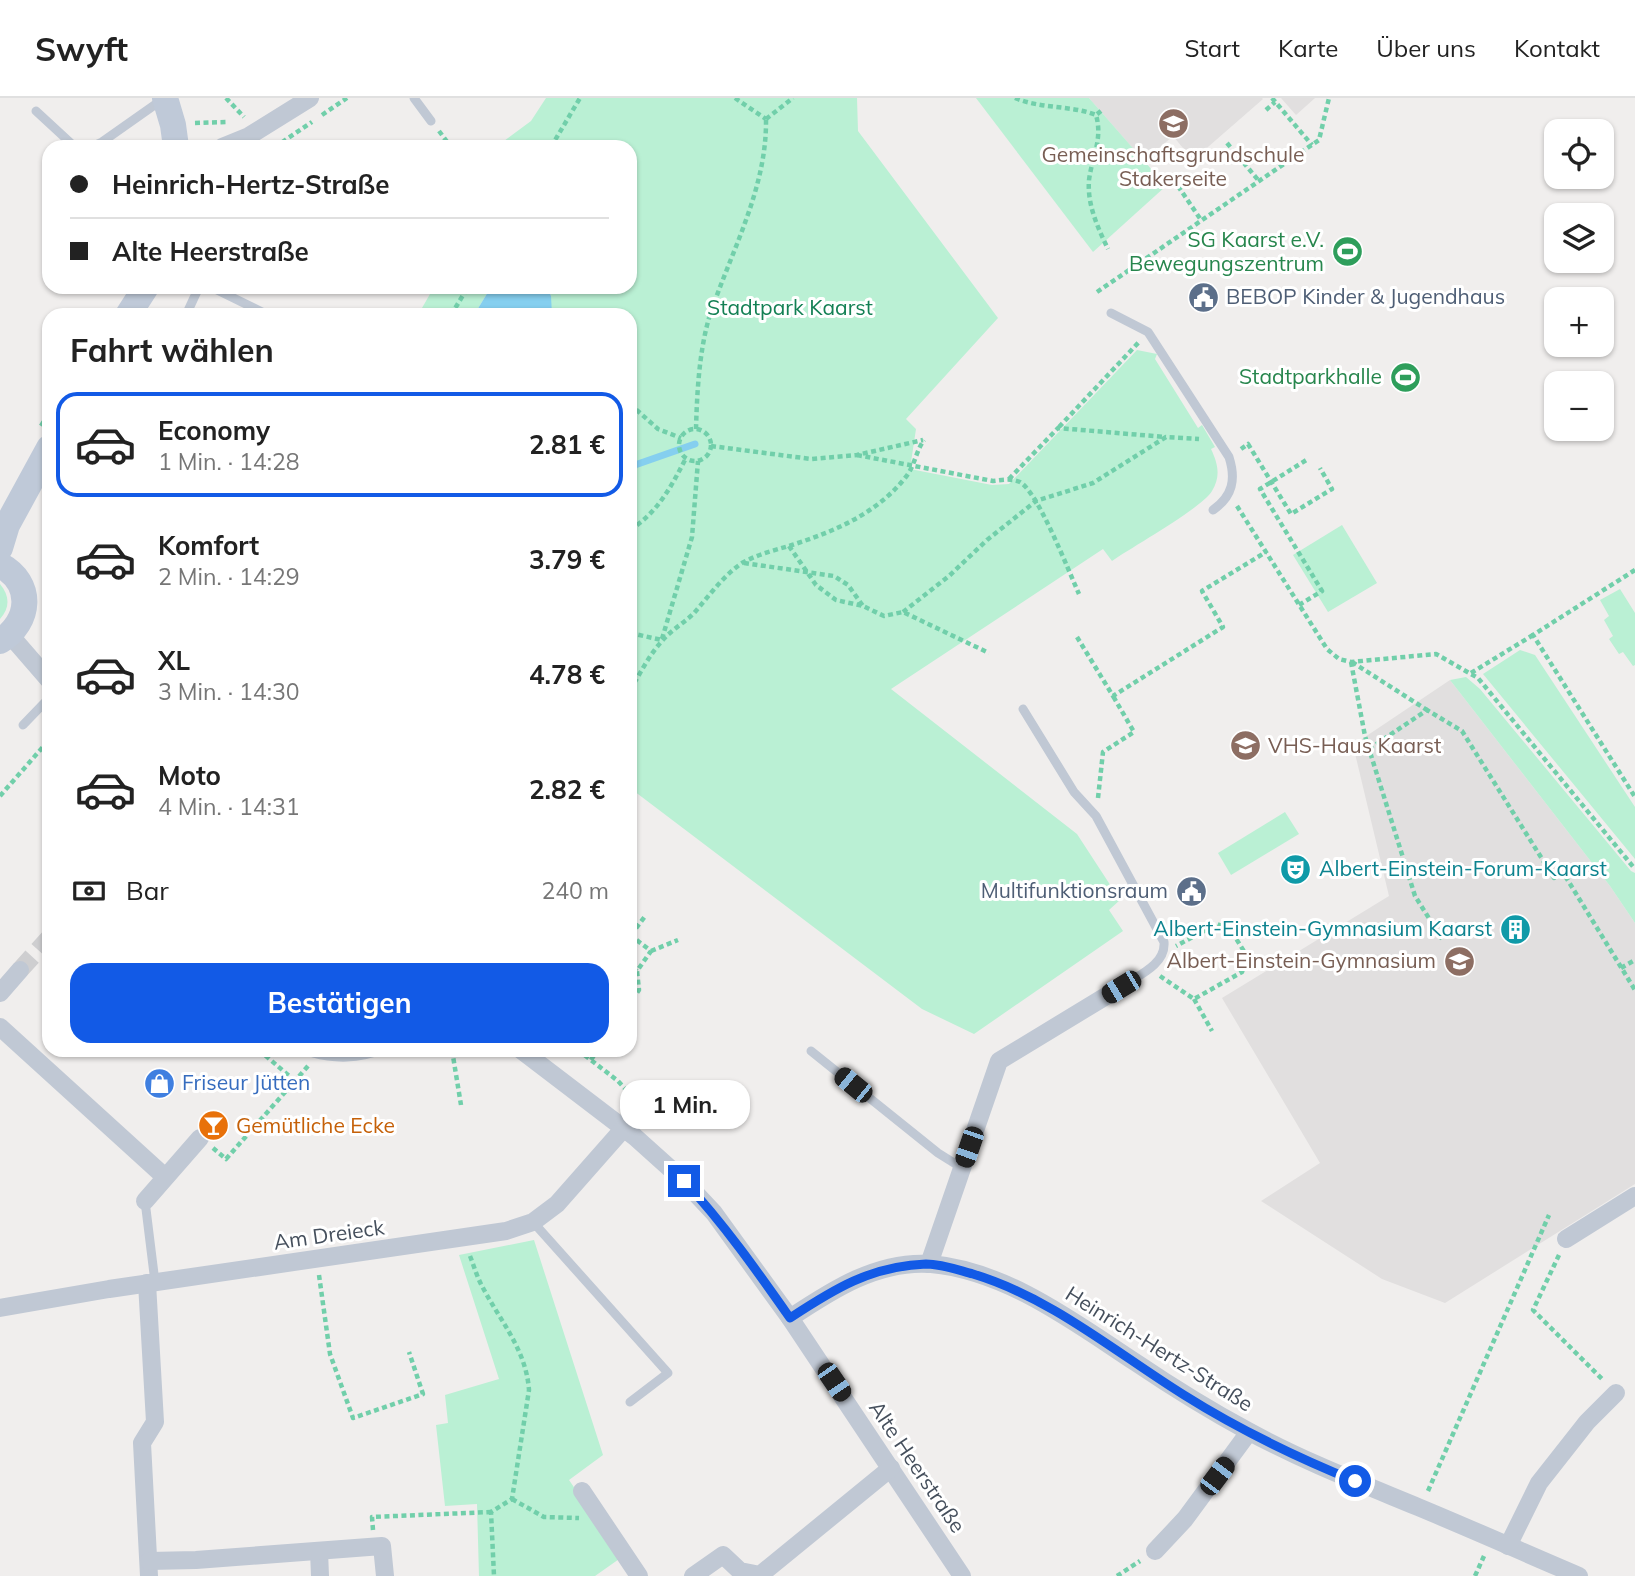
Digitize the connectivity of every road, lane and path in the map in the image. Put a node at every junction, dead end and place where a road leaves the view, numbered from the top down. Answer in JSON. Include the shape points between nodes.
{"nodes":[{"id":1,"x":165,"y":98,"type":"edge"},
{"id":2,"x":226,"y":98,"type":"edge"},
{"id":3,"x":310,"y":98,"type":"edge"},
{"id":4,"x":414,"y":98,"type":"edge"},
{"id":5,"x":580,"y":98,"type":"edge"},
{"id":6,"x":735,"y":98,"type":"edge"},
{"id":7,"x":793,"y":98,"type":"edge"},
{"id":8,"x":1015,"y":98,"type":"edge"},
{"id":9,"x":1329,"y":98,"type":"edge"},
{"id":10,"x":1273,"y":100,"type":"edge"},
{"id":11,"x":1266,"y":110,"type":"dead end"},
{"id":12,"x":36,"y":111,"type":"dead end"},
{"id":13,"x":256,"y":111,"type":"dead end"},
{"id":14,"x":244,"y":117,"type":"junction"},
{"id":15,"x":766,"y":119,"type":"junction"},
{"id":16,"x":431,"y":121,"type":"dead end"},
{"id":17,"x":175,"y":136,"type":"edge"},
{"id":18,"x":67,"y":140,"type":"edge"},
{"id":19,"x":105,"y":140,"type":"edge"},
{"id":20,"x":239,"y":140,"type":"edge"},
{"id":21,"x":555,"y":140,"type":"edge"},
{"id":22,"x":1227,"y":143,"type":"dead end"},
{"id":23,"x":1312,"y":145,"type":"junction"},
{"id":24,"x":1259,"y":181,"type":"junction"},
{"id":25,"x":1178,"y":186,"type":"dead end"},
{"id":26,"x":1201,"y":220,"type":"junction"},
{"id":27,"x":1108,"y":249,"type":"dead end"},
{"id":28,"x":1097,"y":292,"type":"dead end"},
{"id":29,"x":225,"y":294,"type":"edge"},
{"id":30,"x":254,"y":308,"type":"edge"},
{"id":31,"x":1111,"y":313,"type":"dead end"},
{"id":32,"x":1148,"y":332,"type":"junction"},
{"id":33,"x":637,"y":410,"type":"edge"},
{"id":34,"x":1058,"y":428,"type":"junction"},
{"id":35,"x":696,"y":429,"type":"junction"},
{"id":36,"x":1166,"y":437,"type":"junction"},
{"id":37,"x":681,"y":438,"type":"junction"},
{"id":38,"x":1219,"y":440,"type":"junction"},
{"id":39,"x":711,"y":446,"type":"junction"},
{"id":40,"x":857,"y":455,"type":"junction"},
{"id":41,"x":1229,"y":457,"type":"junction"},
{"id":42,"x":686,"y":458,"type":"junction"},
{"id":43,"x":1308,"y":459,"type":"dead end"},
{"id":44,"x":42,"y":461,"type":"edge"},
{"id":45,"x":698,"y":461,"type":"junction"},
{"id":46,"x":914,"y":467,"type":"junction"},
{"id":47,"x":1320,"y":468,"type":"dead end"},
{"id":48,"x":1009,"y":479,"type":"junction"},
{"id":49,"x":1271,"y":482,"type":"junction"},
{"id":50,"x":1230,"y":494,"type":"junction"},
{"id":51,"x":1036,"y":501,"type":"junction"},
{"id":52,"x":1213,"y":510,"type":"dead end"},
{"id":53,"x":637,"y":524,"type":"edge"},
{"id":54,"x":789,"y":546,"type":"junction"},
{"id":55,"x":0,"y":548,"type":"edge"},
{"id":56,"x":1266,"y":552,"type":"junction"},
{"id":57,"x":743,"y":563,"type":"junction"},
{"id":58,"x":0,"y":565,"type":"edge"},
{"id":59,"x":1635,"y":570,"type":"edge"},
{"id":60,"x":807,"y":571,"type":"junction"},
{"id":61,"x":1079,"y":594,"type":"dead end"},
{"id":62,"x":1299,"y":605,"type":"junction"},
{"id":63,"x":863,"y":606,"type":"junction"},
{"id":64,"x":903,"y":612,"type":"junction"},
{"id":65,"x":637,"y":635,"type":"edge"},
{"id":66,"x":1533,"y":635,"type":"junction"},
{"id":67,"x":1077,"y":637,"type":"dead end"},
{"id":68,"x":5,"y":638,"type":"edge"},
{"id":69,"x":662,"y":640,"type":"junction"},
{"id":70,"x":989,"y":653,"type":"dead end"},
{"id":71,"x":1351,"y":662,"type":"junction"},
{"id":72,"x":42,"y":673,"type":"edge"},
{"id":73,"x":1471,"y":673,"type":"junction"},
{"id":74,"x":637,"y":679,"type":"edge"},
{"id":75,"x":1113,"y":696,"type":"junction"},
{"id":76,"x":42,"y":705,"type":"edge"},
{"id":77,"x":1023,"y":709,"type":"dead end"},
{"id":78,"x":1427,"y":710,"type":"junction"},
{"id":79,"x":23,"y":725,"type":"dead end"},
{"id":80,"x":42,"y":748,"type":"edge"},
{"id":81,"x":1369,"y":748,"type":"junction"},
{"id":82,"x":1634,"y":793,"type":"edge"},
{"id":83,"x":0,"y":796,"type":"edge"},
{"id":84,"x":1090,"y":810,"type":"junction"},
{"id":85,"x":1635,"y":869,"type":"edge"},
{"id":86,"x":646,"y":915,"type":"dead end"},
{"id":87,"x":637,"y":926,"type":"edge"},
{"id":88,"x":1441,"y":939,"type":"dead end"},
{"id":89,"x":637,"y":940,"type":"edge"},
{"id":90,"x":678,"y":940,"type":"dead end"},
{"id":91,"x":651,"y":951,"type":"junction"},
{"id":92,"x":1163,"y":953,"type":"junction"},
{"id":93,"x":1635,"y":960,"type":"edge"},
{"id":94,"x":1149,"y":968,"type":"junction"},
{"id":95,"x":1621,"y":968,"type":"junction"},
{"id":96,"x":20,"y":970,"type":"tunnel mouth"},
{"id":97,"x":637,"y":971,"type":"joint"},
{"id":98,"x":1121,"y":987,"type":"joint"},
{"id":99,"x":1635,"y":990,"type":"edge"},
{"id":100,"x":0,"y":993,"type":"edge"},
{"id":101,"x":637,"y":993,"type":"edge"},
{"id":102,"x":1194,"y":999,"type":"junction"},
{"id":103,"x":0,"y":1027,"type":"edge"},
{"id":104,"x":1212,"y":1031,"type":"dead end"},
{"id":105,"x":811,"y":1051,"type":"dead end"},
{"id":106,"x":267,"y":1057,"type":"edge"},
{"id":107,"x":313,"y":1057,"type":"edge"},
{"id":108,"x":453,"y":1057,"type":"edge"},
{"id":109,"x":530,"y":1057,"type":"edge"},
{"id":110,"x":587,"y":1057,"type":"edge"},
{"id":111,"x":593,"y":1057,"type":"edge"},
{"id":112,"x":591,"y":1060,"type":"junction"},
{"id":113,"x":295,"y":1081,"type":"junction"},
{"id":114,"x":461,"y":1105,"type":"dead end"},
{"id":115,"x":624,"y":1128,"type":"junction"},
{"id":116,"x":200,"y":1138,"type":"joint"},
{"id":117,"x":962,"y":1168,"type":"junction"},
{"id":118,"x":165,"y":1177,"type":"junction"},
{"id":119,"x":1635,"y":1196,"type":"edge"},
{"id":120,"x":145,"y":1201,"type":"joint"},
{"id":121,"x":1549,"y":1215,"type":"dead end"},
{"id":122,"x":533,"y":1222,"type":"junction"},
{"id":123,"x":464,"y":1238,"type":"junction"},
{"id":124,"x":1566,"y":1238,"type":"joint"},
{"id":125,"x":317,"y":1260,"type":"junction"},
{"id":126,"x":929,"y":1264,"type":"junction"},
{"id":127,"x":151,"y":1283,"type":"junction"},
{"id":128,"x":0,"y":1308,"type":"edge"},
{"id":129,"x":790,"y":1318,"type":"junction"},
{"id":130,"x":409,"y":1352,"type":"dead end"},
{"id":131,"x":1616,"y":1393,"type":"joint"},
{"id":132,"x":630,"y":1402,"type":"dead end"},
{"id":133,"x":1249,"y":1432,"type":"junction"},
{"id":134,"x":891,"y":1468,"type":"junction"},
{"id":135,"x":582,"y":1491,"type":"dead end"},
{"id":136,"x":512,"y":1499,"type":"junction"},
{"id":137,"x":1420,"y":1508,"type":"junction"},
{"id":138,"x":491,"y":1512,"type":"junction"},
{"id":139,"x":600,"y":1519,"type":"junction"},
{"id":140,"x":1508,"y":1546,"type":"junction"},
{"id":141,"x":374,"y":1547,"type":"junction"},
{"id":142,"x":319,"y":1551,"type":"junction"},
{"id":143,"x":1155,"y":1551,"type":"joint"},
{"id":144,"x":149,"y":1568,"type":"edge"},
{"id":145,"x":196,"y":1568,"type":"edge"},
{"id":146,"x":736,"y":1574,"type":"edge"},
{"id":147,"x":320,"y":1576,"type":"edge"},
{"id":148,"x":385,"y":1576,"type":"edge"},
{"id":149,"x":494,"y":1576,"type":"edge"},
{"id":150,"x":639,"y":1576,"type":"edge"},
{"id":151,"x":693,"y":1576,"type":"edge"},
{"id":152,"x":962,"y":1576,"type":"edge"},
{"id":153,"x":1117,"y":1576,"type":"edge"},
{"id":154,"x":1579,"y":1576,"type":"edge"}],
"edges":[{"from":1,"to":17,"type":"street"},
{"from":1,"to":19,"type":"lane"},
{"from":2,"to":14,"type":"path"},
{"from":3,"to":20,"type":"street"},
{"from":4,"to":16,"type":"lane"},
{"from":5,"to":21,"type":"path"},
{"from":6,"to":15,"type":"path"},
{"from":7,"to":15,"type":"path"},
{"from":8,"to":27,"type":"path","via":[[1098,113],[1090,203]]},
{"from":9,"to":23,"type":"path","via":[[1319,140]]},
{"from":10,"to":11,"type":"path"},
{"from":10,"to":23,"type":"path"},
{"from":12,"to":18,"type":"lane"},
{"from":13,"to":14,"type":"path"},
{"from":14,"to":17,"type":"path","via":[[202,122]]},
{"from":15,"to":35,"type":"path","via":[[763,164],[705,336]]},
{"from":22,"to":24,"type":"path"},
{"from":23,"to":24,"type":"path"},
{"from":24,"to":26,"type":"path"},
{"from":25,"to":26,"type":"path"},
{"from":26,"to":28,"type":"path"},
{"from":29,"to":30,"type":"lane"},
{"from":31,"to":32,"type":"lane"},
{"from":32,"to":34,"type":"path"},
{"from":32,"to":38,"type":"lane"},
{"from":33,"to":37,"type":"path","via":[[658,429]]},
{"from":34,"to":36,"type":"path"},
{"from":34,"to":48,"type":"path"},
{"from":35,"to":37,"type":"path"},
{"from":35,"to":39,"type":"path","via":[[709,437]]},
{"from":36,"to":38,"type":"path"},
{"from":36,"to":51,"type":"path","via":[[1093,483]]},
{"from":37,"to":42,"type":"path","via":[[680,451]]},
{"from":38,"to":41,"type":"lane"},
{"from":39,"to":40,"type":"path","via":[[811,458]]},
{"from":39,"to":45,"type":"path","via":[[707,456]]},
{"from":40,"to":46,"type":"path"},
{"from":40,"to":46,"type":"path","via":[[923,440]]},
{"from":41,"to":49,"type":"path","via":[[1248,444]]},
{"from":41,"to":50,"type":"lane"},
{"from":42,"to":45,"type":"path"},
{"from":42,"to":53,"type":"path","via":[[657,508]]},
{"from":43,"to":49,"type":"path"},
{"from":44,"to":55,"type":"street","via":[[7,525]]},
{"from":45,"to":69,"type":"path","via":[[692,537]]},
{"from":46,"to":48,"type":"path","via":[[993,481]]},
{"from":46,"to":54,"type":"path","via":[[897,488],[860,517]]},
{"from":47,"to":49,"type":"path","via":[[1332,488],[1291,514]]},
{"from":48,"to":51,"type":"path","via":[[1026,487]]},
{"from":49,"to":62,"type":"path","via":[[1260,489],[1322,590]]},
{"from":50,"to":52,"type":"lane"},
{"from":50,"to":56,"type":"path"},
{"from":51,"to":61,"type":"path"},
{"from":51,"to":64,"type":"path"},
{"from":54,"to":57,"type":"path"},
{"from":54,"to":60,"type":"path"},
{"from":56,"to":62,"type":"path"},
{"from":56,"to":75,"type":"path","via":[[1202,591],[1223,627]]},
{"from":57,"to":60,"type":"path"},
{"from":57,"to":69,"type":"path"},
{"from":58,"to":68,"type":"street","via":[[19,581],[24,595],[20,623]]},
{"from":59,"to":66,"type":"path"},
{"from":60,"to":63,"type":"path","via":[[828,596]]},
{"from":60,"to":63,"type":"path","via":[[842,580]]},
{"from":62,"to":71,"type":"path","via":[[1327,649]]},
{"from":63,"to":64,"type":"path","via":[[884,615]]},
{"from":64,"to":70,"type":"path"},
{"from":65,"to":69,"type":"path"},
{"from":66,"to":73,"type":"path"},
{"from":66,"to":82,"type":"path"},
{"from":67,"to":75,"type":"path"},
{"from":68,"to":72,"type":"street"},
{"from":69,"to":74,"type":"path"},
{"from":71,"to":73,"type":"path","via":[[1436,654]]},
{"from":71,"to":78,"type":"path"},
{"from":71,"to":81,"type":"path"},
{"from":73,"to":85,"type":"path","via":[[1494,695]]},
{"from":75,"to":84,"type":"path","via":[[1134,732],[1103,752],[1098,801]]},
{"from":76,"to":79,"type":"lane"},
{"from":77,"to":84,"type":"lane"},
{"from":78,"to":81,"type":"path"},
{"from":78,"to":95,"type":"path","via":[[1462,731],[1554,878],[1564,874]]},
{"from":80,"to":83,"type":"path"},
{"from":81,"to":88,"type":"path","via":[[1415,896]]},
{"from":84,"to":92,"type":"lane","via":[[1154,922],[1164,942]]},
{"from":86,"to":87,"type":"path"},
{"from":89,"to":91,"type":"path"},
{"from":90,"to":91,"type":"path"},
{"from":91,"to":97,"type":"path"},
{"from":92,"to":94,"type":"lane"},
{"from":92,"to":102,"type":"path","via":[[1217,924],[1230,929],[1247,956],[1242,972]]},
{"from":93,"to":95,"type":"path"},
{"from":94,"to":98,"type":"lane"},
{"from":94,"to":102,"type":"path"},
{"from":95,"to":99,"type":"path"},
{"from":96,"to":100,"type":"street"},
{"from":97,"to":101,"type":"path"},
{"from":98,"to":117,"type":"street","via":[[999,1061]]},
{"from":102,"to":104,"type":"path"},
{"from":103,"to":118,"type":"street"},
{"from":105,"to":117,"type":"lane"},
{"from":106,"to":113,"type":"path"},
{"from":107,"to":113,"type":"path"},
{"from":108,"to":114,"type":"path"},
{"from":109,"to":115,"type":"street","name":"Alte Heerstraße"},
{"from":110,"to":112,"type":"path"},
{"from":111,"to":112,"type":"path"},
{"from":112,"to":115,"type":"path","via":[[640,1105]]},
{"from":113,"to":116,"type":"path","via":[[226,1159]]},
{"from":115,"to":122,"type":"street","name":"Am Dreieck","via":[[557,1203]]},
{"from":115,"to":129,"type":"street","name":"Alte Heerstraße","via":[[714,1213]]},
{"from":116,"to":118,"type":"street"},
{"from":117,"to":126,"type":"street"},
{"from":118,"to":120,"type":"street"},
{"from":119,"to":124,"type":"street"},
{"from":120,"to":127,"type":"lane"},
{"from":121,"to":137,"type":"path"},
{"from":122,"to":123,"type":"street","name":"Am Dreieck"},
{"from":122,"to":132,"type":"lane","via":[[668,1373]]},
{"from":123,"to":125,"type":"street","name":"Am Dreieck"},
{"from":123,"to":136,"type":"path","via":[[481,1285],[513,1338],[528,1378]]},
{"from":124,"to":131,"type":"path","via":[[1533,1310]]},
{"from":125,"to":127,"type":"street","name":"Am Dreieck"},
{"from":125,"to":130,"type":"path","via":[[330,1354],[353,1418],[423,1394]]},
{"from":126,"to":129,"type":"street","name":"Heinrich-Hertz-Straße","via":[[867,1274]]},
{"from":126,"to":133,"type":"street","name":"Heinrich-Hertz-Straße","via":[[991,1279],[1026,1294]]},
{"from":127,"to":128,"type":"street","name":"Am Dreieck"},
{"from":127,"to":144,"type":"street","via":[[155,1422],[142,1443]]},
{"from":129,"to":134,"type":"street","name":"Alte Heerstraße"},
{"from":131,"to":140,"type":"street","via":[[1539,1483]]},
{"from":133,"to":137,"type":"street","name":"Heinrich-Hertz-Straße"},
{"from":133,"to":143,"type":"street","via":[[1185,1519]]},
{"from":134,"to":146,"type":"street","via":[[760,1575]]},
{"from":134,"to":152,"type":"street","name":"Alte Heerstraße"},
{"from":135,"to":139,"type":"street"},
{"from":136,"to":138,"type":"path"},
{"from":136,"to":139,"type":"path","via":[[544,1517]]},
{"from":137,"to":140,"type":"street","name":"Heinrich-Hertz-Straße"},
{"from":138,"to":141,"type":"path","via":[[372,1517]]},
{"from":138,"to":149,"type":"path"},
{"from":139,"to":150,"type":"street"},
{"from":140,"to":154,"type":"street","name":"Heinrich-Hertz-Straße"},
{"from":141,"to":142,"type":"street"},
{"from":141,"to":148,"type":"street","via":[[382,1546]]},
{"from":142,"to":145,"type":"street"},
{"from":142,"to":147,"type":"street"},
{"from":143,"to":153,"type":"path"},
{"from":144,"to":145,"type":"street"},
{"from":146,"to":151,"type":"street","via":[[723,1555]]}]}
